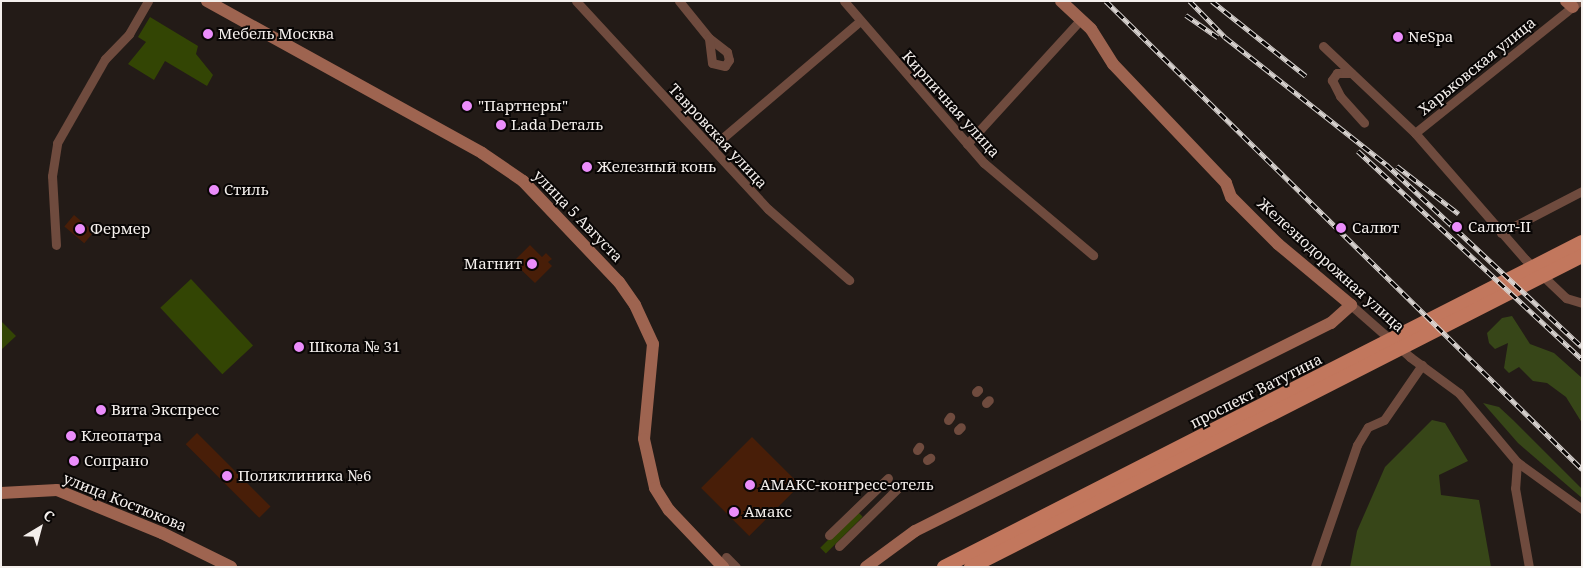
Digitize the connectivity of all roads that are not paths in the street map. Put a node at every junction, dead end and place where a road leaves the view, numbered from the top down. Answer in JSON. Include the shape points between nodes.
{"nodes":[{"id":1,"x":148,"y":1,"type":"edge"},
{"id":2,"x":206,"y":1,"type":"edge"},
{"id":3,"x":576,"y":1,"type":"edge"},
{"id":4,"x":679,"y":1,"type":"edge"},
{"id":5,"x":844,"y":1,"type":"edge"},
{"id":6,"x":1061,"y":1,"type":"edge"},
{"id":7,"x":1573,"y":3,"type":"edge"},
{"id":8,"x":1081,"y":18,"type":"junction"},
{"id":9,"x":859,"y":22,"type":"junction"},
{"id":10,"x":709,"y":38,"type":"dead end"},
{"id":11,"x":1323,"y":46,"type":"dead end"},
{"id":12,"x":1351,"y":73,"type":"junction"},
{"id":13,"x":1364,"y":123,"type":"dead end"},
{"id":14,"x":1415,"y":133,"type":"junction"},
{"id":15,"x":967,"y":144,"type":"junction"},
{"id":16,"x":712,"y":147,"type":"junction"},
{"id":17,"x":1582,"y":191,"type":"edge"},
{"id":18,"x":1501,"y":233,"type":"junction"},
{"id":19,"x":1582,"y":242,"type":"edge"},
{"id":20,"x":56,"y":245,"type":"dead end"},
{"id":21,"x":1093,"y":255,"type":"dead end"},
{"id":22,"x":1582,"y":256,"type":"edge"},
{"id":23,"x":849,"y":280,"type":"dead end"},
{"id":24,"x":1582,"y":303,"type":"edge"},
{"id":25,"x":1351,"y":305,"type":"junction"},
{"id":26,"x":1356,"y":364,"type":"junction"},
{"id":27,"x":1422,"y":365,"type":"junction"},
{"id":28,"x":1517,"y":462,"type":"junction"},
{"id":29,"x":888,"y":478,"type":"dead end"},
{"id":30,"x":898,"y":488,"type":"dead end"},
{"id":31,"x":1,"y":494,"type":"edge"},
{"id":32,"x":1582,"y":509,"type":"edge"},
{"id":33,"x":829,"y":535,"type":"dead end"},
{"id":34,"x":839,"y":546,"type":"dead end"},
{"id":35,"x":724,"y":562,"type":"edge"},
{"id":36,"x":231,"y":567,"type":"edge"},
{"id":37,"x":736,"y":567,"type":"edge"},
{"id":38,"x":866,"y":567,"type":"edge"},
{"id":39,"x":944,"y":567,"type":"edge"},
{"id":40,"x":971,"y":567,"type":"edge"},
{"id":41,"x":1315,"y":567,"type":"edge"},
{"id":42,"x":1529,"y":567,"type":"edge"}],
"edges":[{"from":1,"to":20,"type":"street","via":[[129,34],[103,64],[57,143],[52,176]]},
{"from":2,"to":35,"type":"street","name":"улица 5 Августа","via":[[515,176],[619,282],[636,305],[653,344],[644,439],[655,488],[669,510]]},
{"from":3,"to":16,"type":"street","name":"Тавровская улица"},
{"from":4,"to":10,"type":"street"},
{"from":5,"to":9,"type":"street","name":"Кирпичная улица"},
{"from":6,"to":8,"type":"street","name":"Железнодорожная улица"},
{"from":7,"to":14,"type":"street","name":"Харьковская улица"},
{"from":8,"to":15,"type":"street"},
{"from":8,"to":25,"type":"street","name":"Железнодорожная улица","via":[[1113,64],[1226,182],[1231,197],[1278,244]]},
{"from":9,"to":15,"type":"street","name":"Кирпичная улица"},
{"from":9,"to":16,"type":"street"},
{"from":11,"to":12,"type":"street"},
{"from":12,"to":13,"type":"street","via":[[1337,73],[1332,80],[1340,96]]},
{"from":12,"to":14,"type":"street"},
{"from":14,"to":18,"type":"street"},
{"from":15,"to":21,"type":"street","name":"Кирпичная улица","via":[[984,164]]},
{"from":16,"to":23,"type":"street","name":"Тавровская улица","via":[[768,209]]},
{"from":17,"to":18,"type":"street"},
{"from":18,"to":24,"type":"street","via":[[1566,298]]},
{"from":19,"to":26,"type":"main road","name":"проспект Ватутина"},
{"from":22,"to":26,"type":"main road","name":"проспект Ватутина"},
{"from":25,"to":27,"type":"street","name":"Железнодорожная улица"},
{"from":25,"to":38,"type":"street","via":[[1331,323],[916,531]]},
{"from":26,"to":39,"type":"main road","name":"проспект Ватутина"},
{"from":26,"to":40,"type":"main road","name":"проспект Ватутина"},
{"from":27,"to":28,"type":"street","name":"Железнодорожная улица","via":[[1459,393]]},
{"from":27,"to":41,"type":"street","via":[[1384,420],[1368,428],[1357,445]]},
{"from":28,"to":32,"type":"street","name":"Железнодорожная улица"},
{"from":28,"to":42,"type":"street","via":[[1515,488]]},
{"from":29,"to":33,"type":"street"},
{"from":30,"to":34,"type":"street"},
{"from":31,"to":36,"type":"street","name":"улица Костюкова","via":[[57,490],[162,533]]},
{"from":35,"to":37,"type":"street"}]}
